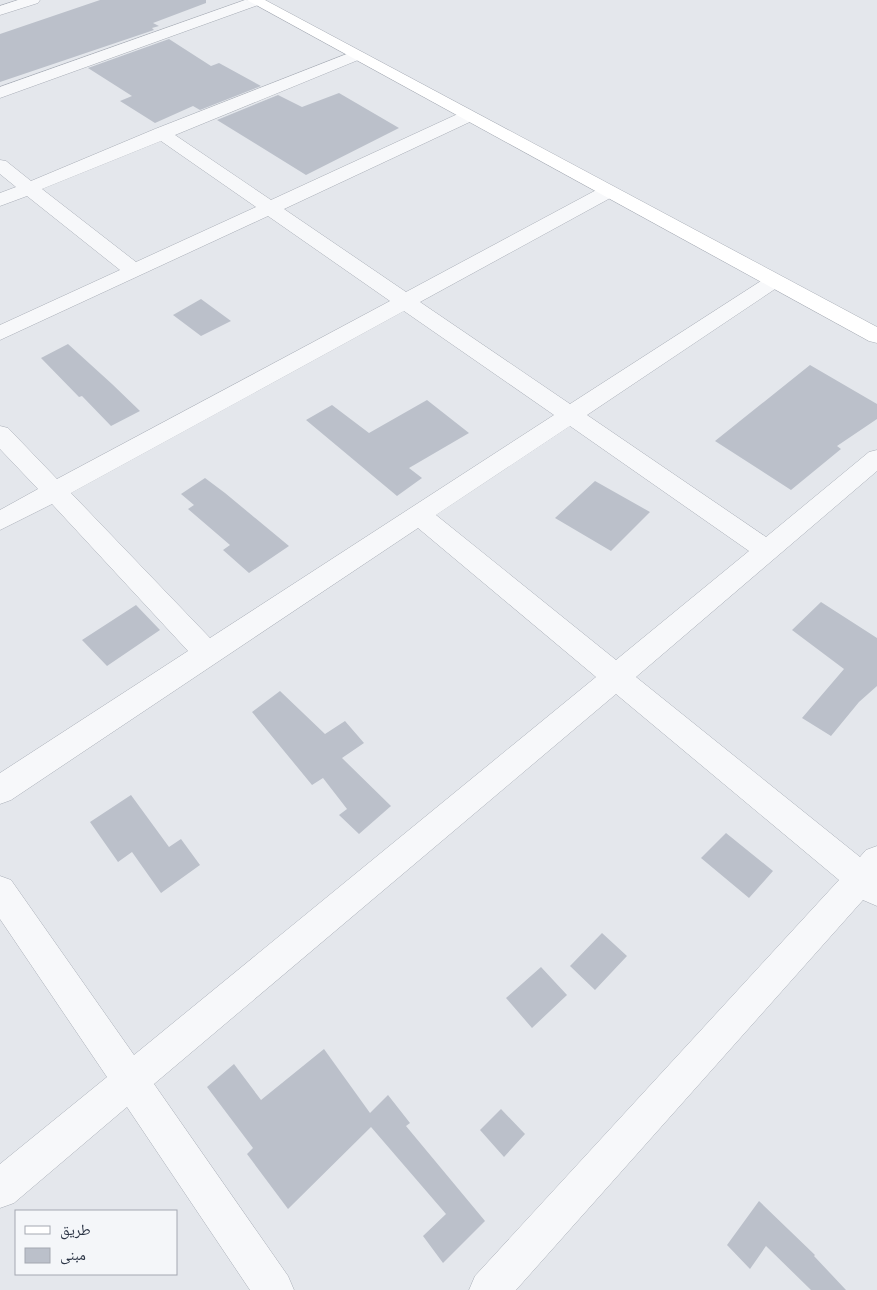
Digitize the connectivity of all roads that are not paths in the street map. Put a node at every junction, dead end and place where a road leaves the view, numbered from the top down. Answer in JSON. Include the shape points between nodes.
{"nodes":[{"id":1,"x":33,"y":0,"type":"edge"},
{"id":2,"x":255,"y":0,"type":"edge"},
{"id":3,"x":0,"y":11,"type":"edge"},
{"id":4,"x":357,"y":55,"type":"junction"},
{"id":5,"x":0,"y":93,"type":"edge"},
{"id":6,"x":468,"y":116,"type":"junction"},
{"id":7,"x":161,"y":133,"type":"junction"},
{"id":8,"x":0,"y":165,"type":"edge"},
{"id":9,"x":29,"y":188,"type":"junction"},
{"id":10,"x":607,"y":192,"type":"junction"},
{"id":11,"x":0,"y":200,"type":"edge"},
{"id":12,"x":270,"y":208,"type":"junction"},
{"id":13,"x":134,"y":271,"type":"junction"},
{"id":14,"x":774,"y":281,"type":"junction"},
{"id":15,"x":406,"y":302,"type":"junction"},
{"id":16,"x":0,"y":333,"type":"edge"},
{"id":17,"x":877,"y":336,"type":"edge"},
{"id":18,"x":570,"y":415,"type":"junction"},
{"id":19,"x":0,"y":434,"type":"edge"},
{"id":20,"x":877,"y":458,"type":"edge"},
{"id":21,"x":54,"y":491,"type":"junction"},
{"id":22,"x":419,"y":515,"type":"junction"},
{"id":23,"x":0,"y":521,"type":"edge"},
{"id":24,"x":766,"y":550,"type":"junction"},
{"id":25,"x":207,"y":653,"type":"junction"},
{"id":26,"x":616,"y":677,"type":"junction"},
{"id":27,"x":0,"y":790,"type":"edge"},
{"id":28,"x":872,"y":877,"type":"edge"},
{"id":29,"x":0,"y":891,"type":"edge"},
{"id":30,"x":130,"y":1081,"type":"junction"},
{"id":31,"x":0,"y":1189,"type":"edge"},
{"id":32,"x":274,"y":1290,"type":"edge"},
{"id":33,"x":489,"y":1290,"type":"edge"}],
"edges":[{"from":1,"to":3,"type":"street"},
{"from":2,"to":4,"type":"street"},
{"from":2,"to":5,"type":"street"},
{"from":4,"to":6,"type":"street"},
{"from":4,"to":7,"type":"street"},
{"from":6,"to":10,"type":"street"},
{"from":6,"to":12,"type":"street"},
{"from":7,"to":9,"type":"street"},
{"from":7,"to":12,"type":"street"},
{"from":8,"to":9,"type":"street"},
{"from":9,"to":11,"type":"street"},
{"from":9,"to":13,"type":"street"},
{"from":10,"to":14,"type":"street"},
{"from":10,"to":15,"type":"street"},
{"from":12,"to":13,"type":"street"},
{"from":12,"to":15,"type":"street"},
{"from":13,"to":16,"type":"street"},
{"from":14,"to":17,"type":"street"},
{"from":14,"to":18,"type":"street"},
{"from":15,"to":18,"type":"street"},
{"from":15,"to":21,"type":"street"},
{"from":18,"to":22,"type":"street"},
{"from":18,"to":24,"type":"street"},
{"from":19,"to":21,"type":"street"},
{"from":20,"to":24,"type":"street"},
{"from":21,"to":23,"type":"street"},
{"from":21,"to":25,"type":"street"},
{"from":22,"to":25,"type":"street"},
{"from":22,"to":26,"type":"street"},
{"from":24,"to":26,"type":"street"},
{"from":25,"to":27,"type":"street"},
{"from":26,"to":28,"type":"street"},
{"from":26,"to":30,"type":"street"},
{"from":28,"to":33,"type":"street"},
{"from":29,"to":30,"type":"street"},
{"from":30,"to":31,"type":"street"},
{"from":30,"to":32,"type":"street"}]}
